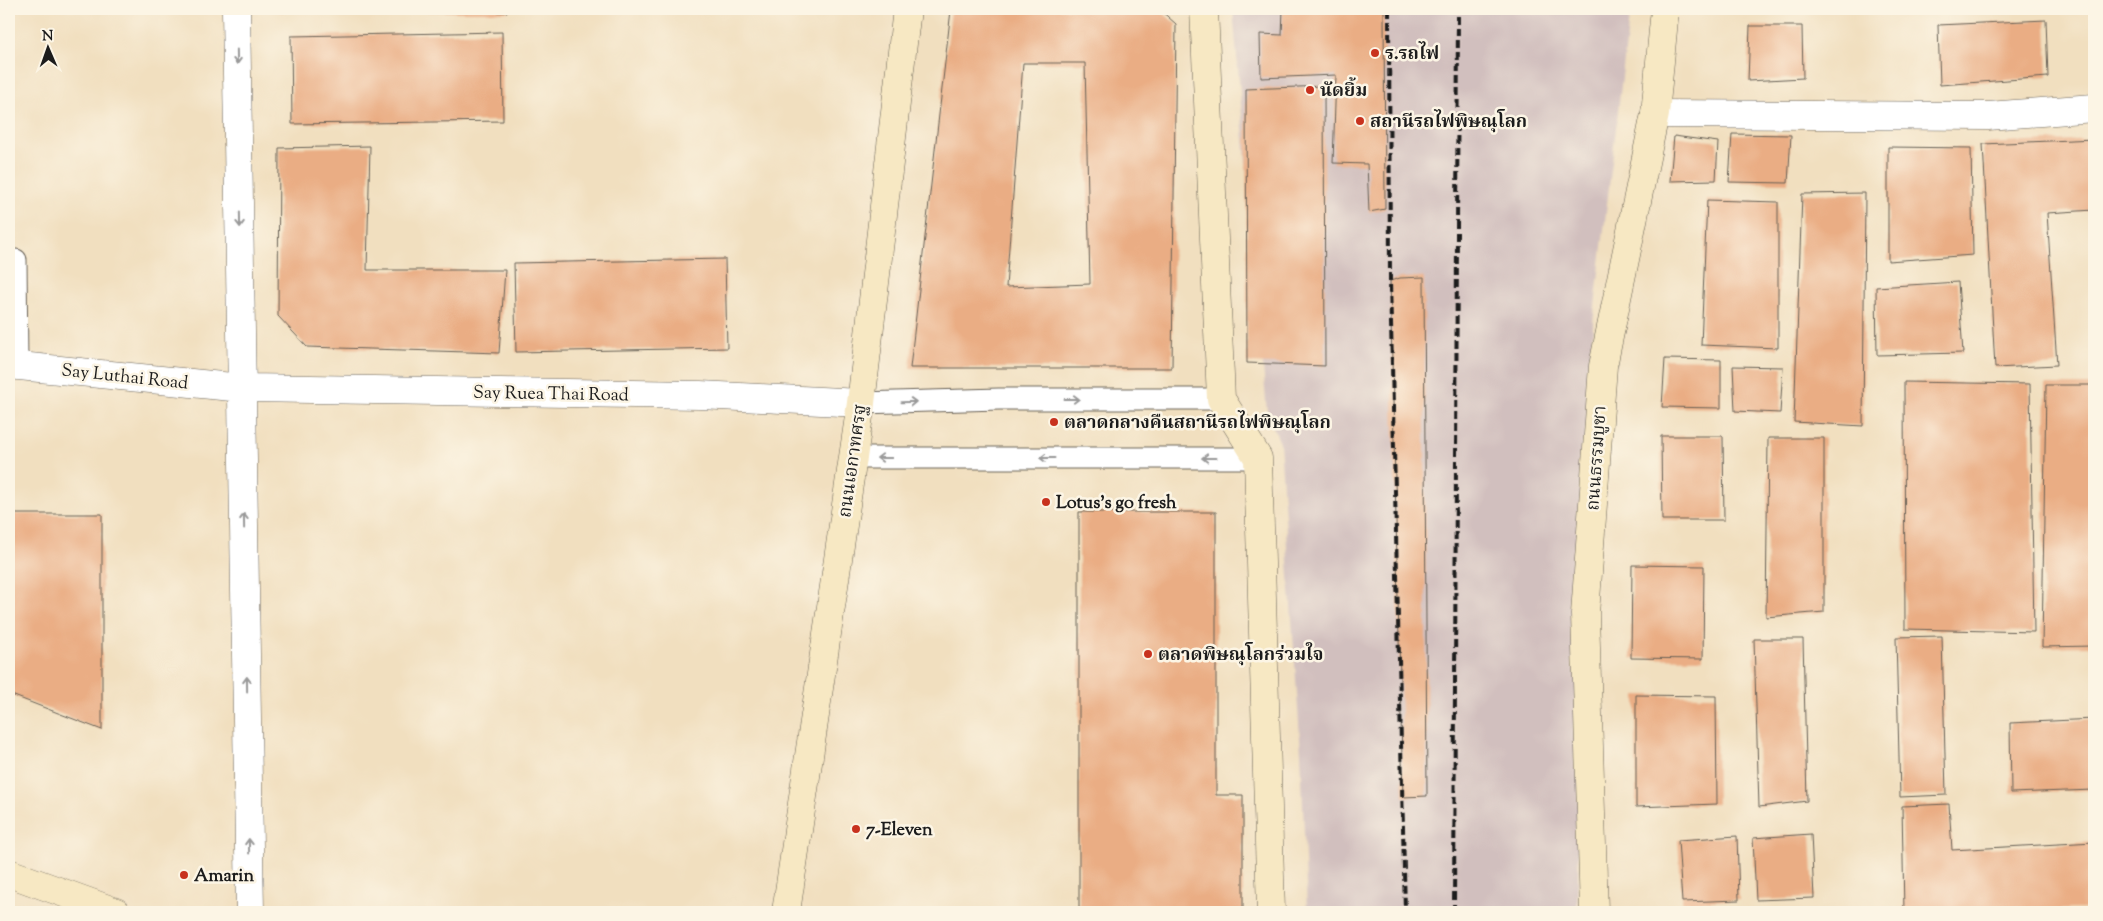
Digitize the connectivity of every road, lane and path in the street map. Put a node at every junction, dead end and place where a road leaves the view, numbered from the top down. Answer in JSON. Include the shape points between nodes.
{"nodes":[{"id":1,"x":236,"y":9,"type":"edge"},
{"id":2,"x":907,"y":9,"type":"edge"},
{"id":3,"x":1204,"y":9,"type":"edge"},
{"id":4,"x":1666,"y":9,"type":"edge"},
{"id":5,"x":2094,"y":108,"type":"edge"},
{"id":6,"x":1655,"y":114,"type":"junction"},
{"id":7,"x":16,"y":260,"type":"dead end"},
{"id":8,"x":13,"y":366,"type":"edge"},
{"id":9,"x":242,"y":388,"type":"junction"},
{"id":10,"x":1221,"y":399,"type":"junction"},
{"id":11,"x":861,"y":403,"type":"junction"},
{"id":12,"x":852,"y":458,"type":"junction"},
{"id":13,"x":1258,"y":458,"type":"junction"},
{"id":14,"x":9,"y":873,"type":"edge"},
{"id":15,"x":105,"y":910,"type":"edge"},
{"id":16,"x":250,"y":912,"type":"edge"},
{"id":17,"x":786,"y":912,"type":"edge"},
{"id":18,"x":1271,"y":912,"type":"edge"},
{"id":19,"x":1594,"y":912,"type":"edge"}],
"edges":[{"from":1,"to":9,"type":"street","one_way":true},
{"from":2,"to":11,"type":"main road","name":"ถนนเอกาทศรฐ"},
{"from":3,"to":10,"type":"main road"},
{"from":4,"to":6,"type":"main road","name":"ถนนธรรมบูชา"},
{"from":5,"to":6,"type":"street","via":[[1988,116]]},
{"from":6,"to":19,"type":"main road","name":"ถนนธรรมบูชา","via":[[1603,366],[1585,614]]},
{"from":7,"to":8,"type":"lane"},
{"from":8,"to":9,"type":"street","name":"Say Luthai Road"},
{"from":9,"to":11,"type":"street","name":"Say Ruea Thai Road","via":[[690,395]]},
{"from":16,"to":9,"type":"street","one_way":true},
{"from":11,"to":10,"type":"lane","one_way":true},
{"from":10,"to":13,"type":"main road"},
{"from":11,"to":12,"type":"main road","name":"ถนนเอกาทศรฐ"},
{"from":13,"to":12,"type":"lane","one_way":true},
{"from":12,"to":17,"type":"main road","name":"ถนนเอกาทศรฐ"},
{"from":13,"to":18,"type":"main road"},
{"from":14,"to":15,"type":"main road"}]}
